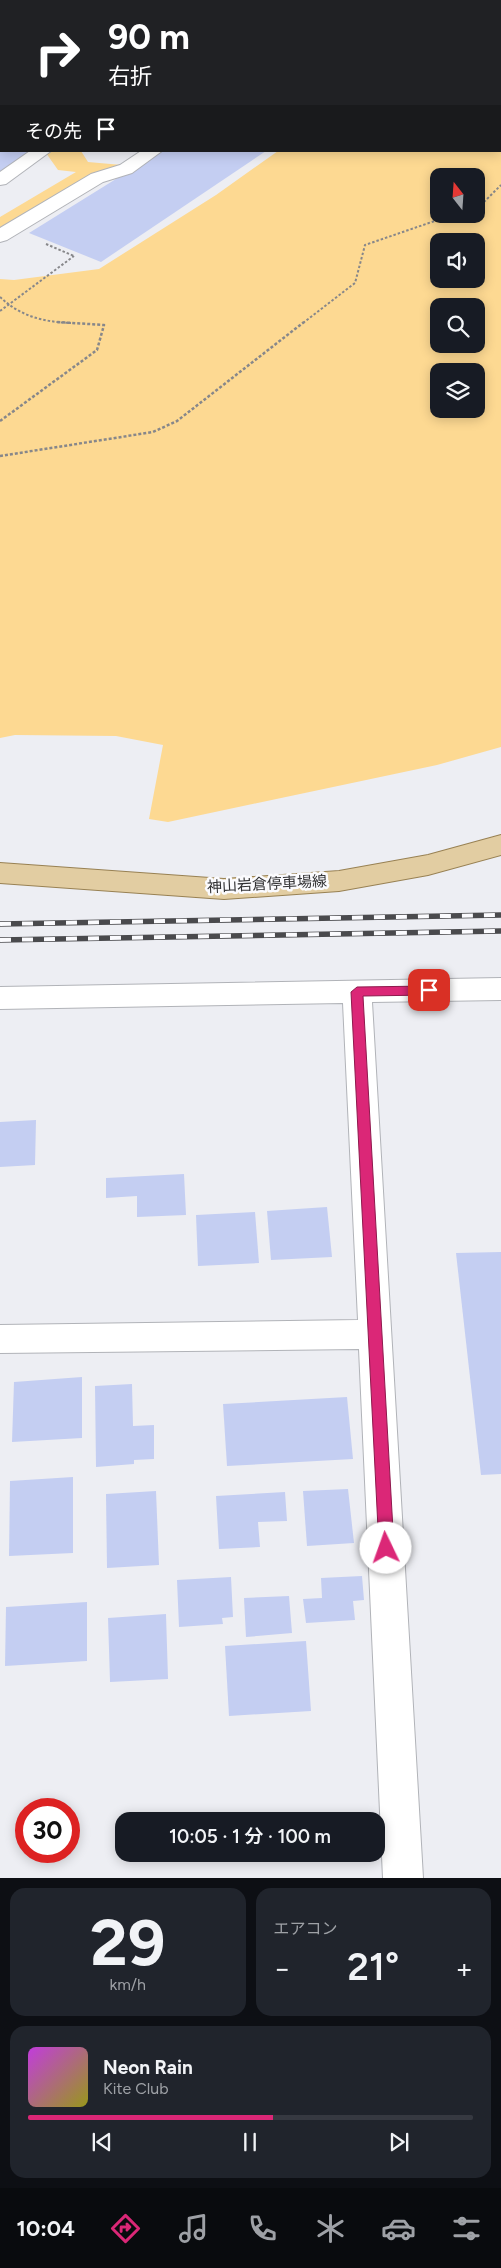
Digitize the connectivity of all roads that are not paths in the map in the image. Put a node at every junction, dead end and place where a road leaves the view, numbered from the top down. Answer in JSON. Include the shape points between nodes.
{"nodes":[{"id":1,"x":41,"y":152,"type":"edge"},
{"id":2,"x":152,"y":152,"type":"edge"},
{"id":3,"x":0,"y":180,"type":"edge"},
{"id":4,"x":0,"y":236,"type":"edge"},
{"id":5,"x":501,"y":845,"type":"edge"},
{"id":6,"x":0,"y":872,"type":"edge"},
{"id":7,"x":501,"y":990,"type":"edge"},
{"id":8,"x":357,"y":992,"type":"junction"},
{"id":9,"x":0,"y":998,"type":"edge"},
{"id":10,"x":375,"y":1334,"type":"junction"},
{"id":11,"x":0,"y":1339,"type":"edge"},
{"id":12,"x":403,"y":1878,"type":"edge"}],
"edges":[{"from":1,"to":3,"type":"street"},
{"from":2,"to":4,"type":"street","via":[[126,169],[97,178]]},
{"from":5,"to":6,"type":"main road","name":"神山岩倉停車場線","via":[[428,865],[339,881],[224,889]]},
{"from":7,"to":8,"type":"street"},
{"from":8,"to":9,"type":"street"},
{"from":8,"to":10,"type":"street"},
{"from":10,"to":11,"type":"street"},
{"from":10,"to":12,"type":"street"}]}
